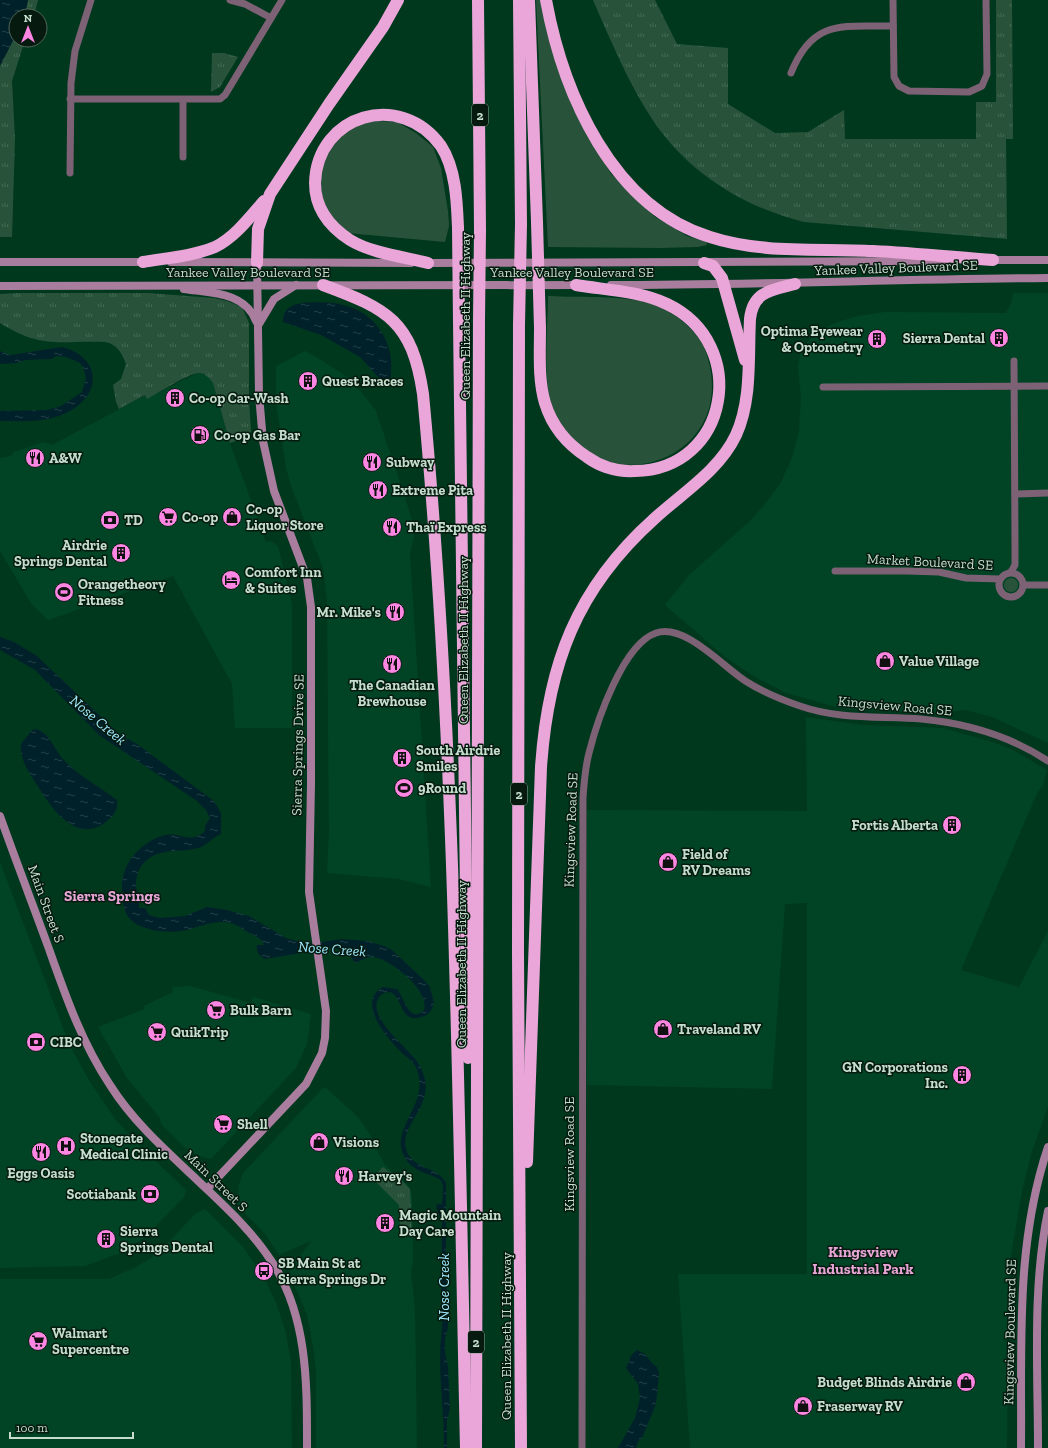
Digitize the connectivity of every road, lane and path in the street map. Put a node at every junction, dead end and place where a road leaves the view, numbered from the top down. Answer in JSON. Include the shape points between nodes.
{"nodes":[{"id":1,"x":91,"y":0,"type":"edge"},
{"id":2,"x":230,"y":0,"type":"edge"},
{"id":3,"x":282,"y":0,"type":"edge"},
{"id":4,"x":398,"y":0,"type":"edge"},
{"id":5,"x":478,"y":0,"type":"edge"},
{"id":6,"x":519,"y":0,"type":"edge"},
{"id":7,"x":529,"y":0,"type":"edge"},
{"id":8,"x":546,"y":0,"type":"edge"},
{"id":9,"x":893,"y":0,"type":"edge"},
{"id":10,"x":986,"y":0,"type":"edge"},
{"id":11,"x":271,"y":18,"type":"junction"},
{"id":12,"x":893,"y":26,"type":"junction"},
{"id":13,"x":791,"y":73,"type":"dead end"},
{"id":14,"x":70,"y":99,"type":"junction"},
{"id":15,"x":182,"y":100,"type":"junction"},
{"id":16,"x":183,"y":157,"type":"dead end"},
{"id":17,"x":70,"y":173,"type":"dead end"},
{"id":18,"x":270,"y":194,"type":"junction"},
{"id":19,"x":993,"y":260,"type":"junction"},
{"id":20,"x":1048,"y":260,"type":"edge"},
{"id":21,"x":0,"y":262,"type":"edge"},
{"id":22,"x":143,"y":262,"type":"junction"},
{"id":23,"x":257,"y":263,"type":"junction"},
{"id":24,"x":428,"y":263,"type":"junction"},
{"id":25,"x":704,"y":263,"type":"junction"},
{"id":26,"x":1048,"y":278,"type":"edge"},
{"id":27,"x":725,"y":284,"type":"junction"},
{"id":28,"x":795,"y":284,"type":"junction"},
{"id":29,"x":161,"y":285,"type":"junction"},
{"id":30,"x":257,"y":285,"type":"junction"},
{"id":31,"x":296,"y":285,"type":"junction"},
{"id":32,"x":323,"y":285,"type":"junction"},
{"id":33,"x":576,"y":285,"type":"junction"},
{"id":34,"x":0,"y":286,"type":"edge"},
{"id":35,"x":258,"y":325,"type":"junction"},
{"id":36,"x":1014,"y":361,"type":"dead end"},
{"id":37,"x":747,"y":368,"type":"junction"},
{"id":38,"x":1014,"y":386,"type":"junction"},
{"id":39,"x":1048,"y":386,"type":"edge"},
{"id":40,"x":823,"y":387,"type":"dead end"},
{"id":41,"x":1048,"y":493,"type":"edge"},
{"id":42,"x":1015,"y":494,"type":"junction"},
{"id":43,"x":835,"y":571,"type":"dead end"},
{"id":44,"x":1011,"y":572,"type":"junction"},
{"id":45,"x":1000,"y":579,"type":"junction"},
{"id":46,"x":1024,"y":585,"type":"junction"},
{"id":47,"x":1048,"y":585,"type":"edge"},
{"id":48,"x":1048,"y":761,"type":"edge"},
{"id":49,"x":0,"y":816,"type":"edge"},
{"id":50,"x":1048,"y":1147,"type":"edge"},
{"id":51,"x":207,"y":1189,"type":"junction"},
{"id":52,"x":1048,"y":1211,"type":"edge"},
{"id":53,"x":475,"y":1236,"type":"junction"},
{"id":54,"x":521,"y":1264,"type":"junction"},
{"id":55,"x":307,"y":1448,"type":"edge"},
{"id":56,"x":466,"y":1448,"type":"edge"},
{"id":57,"x":476,"y":1448,"type":"edge"},
{"id":58,"x":521,"y":1448,"type":"edge"},
{"id":59,"x":582,"y":1448,"type":"edge"},
{"id":60,"x":1021,"y":1448,"type":"edge"},
{"id":61,"x":1038,"y":1448,"type":"edge"}],
"edges":[{"from":1,"to":14,"type":"street","via":[[75,51]]},
{"from":2,"to":11,"type":"street","via":[[245,4]]},
{"from":3,"to":11,"type":"street"},
{"from":4,"to":18,"type":"highway","via":[[383,27]]},
{"from":5,"to":53,"type":"highway","name":"Queen Elizabeth II Highway","number":"2","bridge":true,"via":[[480,230]]},
{"from":6,"to":54,"type":"highway","name":"Queen Elizabeth II Highway","number":"2","bridge":true,"via":[[521,224],[518,953]]},
{"from":7,"to":33,"type":"highway","bridge":true,"via":[[542,388],[545,402],[557,430],[576,450],[601,465],[614,470],[644,471],[670,464],[699,441],[711,424],[717,409],[720,383],[711,346],[700,328],[680,311],[656,299]]},
{"from":8,"to":19,"type":"highway","via":[[560,58],[586,124],[604,154],[627,182],[670,218],[707,236],[745,245]]},
{"from":9,"to":12,"type":"street"},
{"from":10,"to":12,"type":"street","via":[[986,74],[982,86],[969,92],[909,91],[899,86],[894,77]]},
{"from":11,"to":15,"type":"street","via":[[225,95],[216,99]]},
{"from":12,"to":13,"type":"street","via":[[836,27],[826,30],[815,36],[797,57]]},
{"from":14,"to":15,"type":"street"},
{"from":14,"to":17,"type":"street"},
{"from":15,"to":16,"type":"street"},
{"from":18,"to":22,"type":"highway","via":[[241,228],[216,246]]},
{"from":18,"to":23,"type":"highway","via":[[258,229]]},
{"from":19,"to":20,"type":"main road","name":"Yankee Valley Boulevard SE"},
{"from":19,"to":25,"type":"main road","name":"Yankee Valley Boulevard SE"},
{"from":21,"to":22,"type":"main road","name":"Yankee Valley Boulevard SE"},
{"from":22,"to":23,"type":"main road","name":"Yankee Valley Boulevard SE"},
{"from":23,"to":24,"type":"main road","name":"Yankee Valley Boulevard SE"},
{"from":23,"to":30,"type":"main road","name":"Sierra Springs Drive SE"},
{"from":24,"to":25,"type":"main road","name":"Yankee Valley Boulevard SE"},
{"from":24,"to":53,"type":"highway","bridge":true,"via":[[363,246],[349,239],[331,225],[318,204],[315,186],[319,160],[330,140],[345,126],[368,116],[393,116],[422,127],[441,147],[448,161],[457,202],[468,1071]]},
{"from":25,"to":27,"type":"highway","via":[[719,271]]},
{"from":26,"to":28,"type":"main road","name":"Yankee Valley Boulevard SE"},
{"from":27,"to":28,"type":"main road","name":"Yankee Valley Boulevard SE"},
{"from":27,"to":33,"type":"main road","name":"Yankee Valley Boulevard SE"},
{"from":27,"to":37,"type":"highway"},
{"from":28,"to":37,"type":"highway","via":[[766,292],[756,301],[751,313]]},
{"from":29,"to":30,"type":"main road","name":"Yankee Valley Boulevard SE"},
{"from":29,"to":34,"type":"main road","name":"Yankee Valley Boulevard SE"},
{"from":29,"to":35,"type":"main road","via":[[236,298],[251,309]]},
{"from":30,"to":31,"type":"main road","name":"Yankee Valley Boulevard SE"},
{"from":30,"to":35,"type":"main road","name":"Sierra Springs Drive SE"},
{"from":31,"to":32,"type":"main road","name":"Yankee Valley Boulevard SE"},
{"from":31,"to":35,"type":"main road","via":[[274,299]]},
{"from":32,"to":33,"type":"main road","name":"Yankee Valley Boulevard SE"},
{"from":32,"to":56,"type":"highway","via":[[366,301],[389,317],[413,349],[420,371],[423,394],[440,607],[452,827]]},
{"from":35,"to":51,"type":"main road","name":"Sierra Springs Drive SE","via":[[259,395],[263,441],[274,491],[302,563],[312,607],[308,876],[327,1023],[322,1053],[306,1084]]},
{"from":36,"to":38,"type":"street"},
{"from":37,"to":54,"type":"highway","via":[[747,399],[742,418],[728,448],[721,459],[639,532],[594,587],[564,643],[552,685],[546,714],[541,767],[530,1111]]},
{"from":38,"to":39,"type":"street"},
{"from":38,"to":40,"type":"street"},
{"from":38,"to":42,"type":"street"},
{"from":41,"to":42,"type":"street"},
{"from":42,"to":44,"type":"street","via":[[1015,565]]},
{"from":43,"to":45,"type":"street","name":"Market Boulevard SE","via":[[939,572],[966,578]]},
{"from":44,"to":45,"type":"street"},
{"from":44,"to":46,"type":"street","via":[[1020,576]]},
{"from":45,"to":46,"type":"street","via":[[999,587],[1008,597],[1016,596]]},
{"from":46,"to":47,"type":"street"},
{"from":48,"to":59,"type":"street","name":"Kingsview Road SE","via":[[994,734],[961,725],[920,719],[841,716],[801,706],[747,682],[699,645],[674,632],[665,631],[649,636],[630,656],[609,695],[595,733],[587,764],[583,798]]},
{"from":49,"to":51,"type":"main road","name":"Main Street S","via":[[78,1027],[98,1066],[138,1121]]},
{"from":50,"to":60,"type":"main road","name":"Kingsview Boulevard SE","via":[[1030,1216],[1022,1276]]},
{"from":51,"to":55,"type":"main road","name":"Main Street S","via":[[248,1231],[272,1262],[298,1321],[304,1352]]},
{"from":52,"to":61,"type":"main road","name":"Kingsview Boulevard SE","via":[[1041,1248],[1039,1281]]},
{"from":53,"to":57,"type":"highway","name":"Queen Elizabeth II Highway","number":"2"},
{"from":54,"to":58,"type":"highway","name":"Queen Elizabeth II Highway","number":"2"}]}
